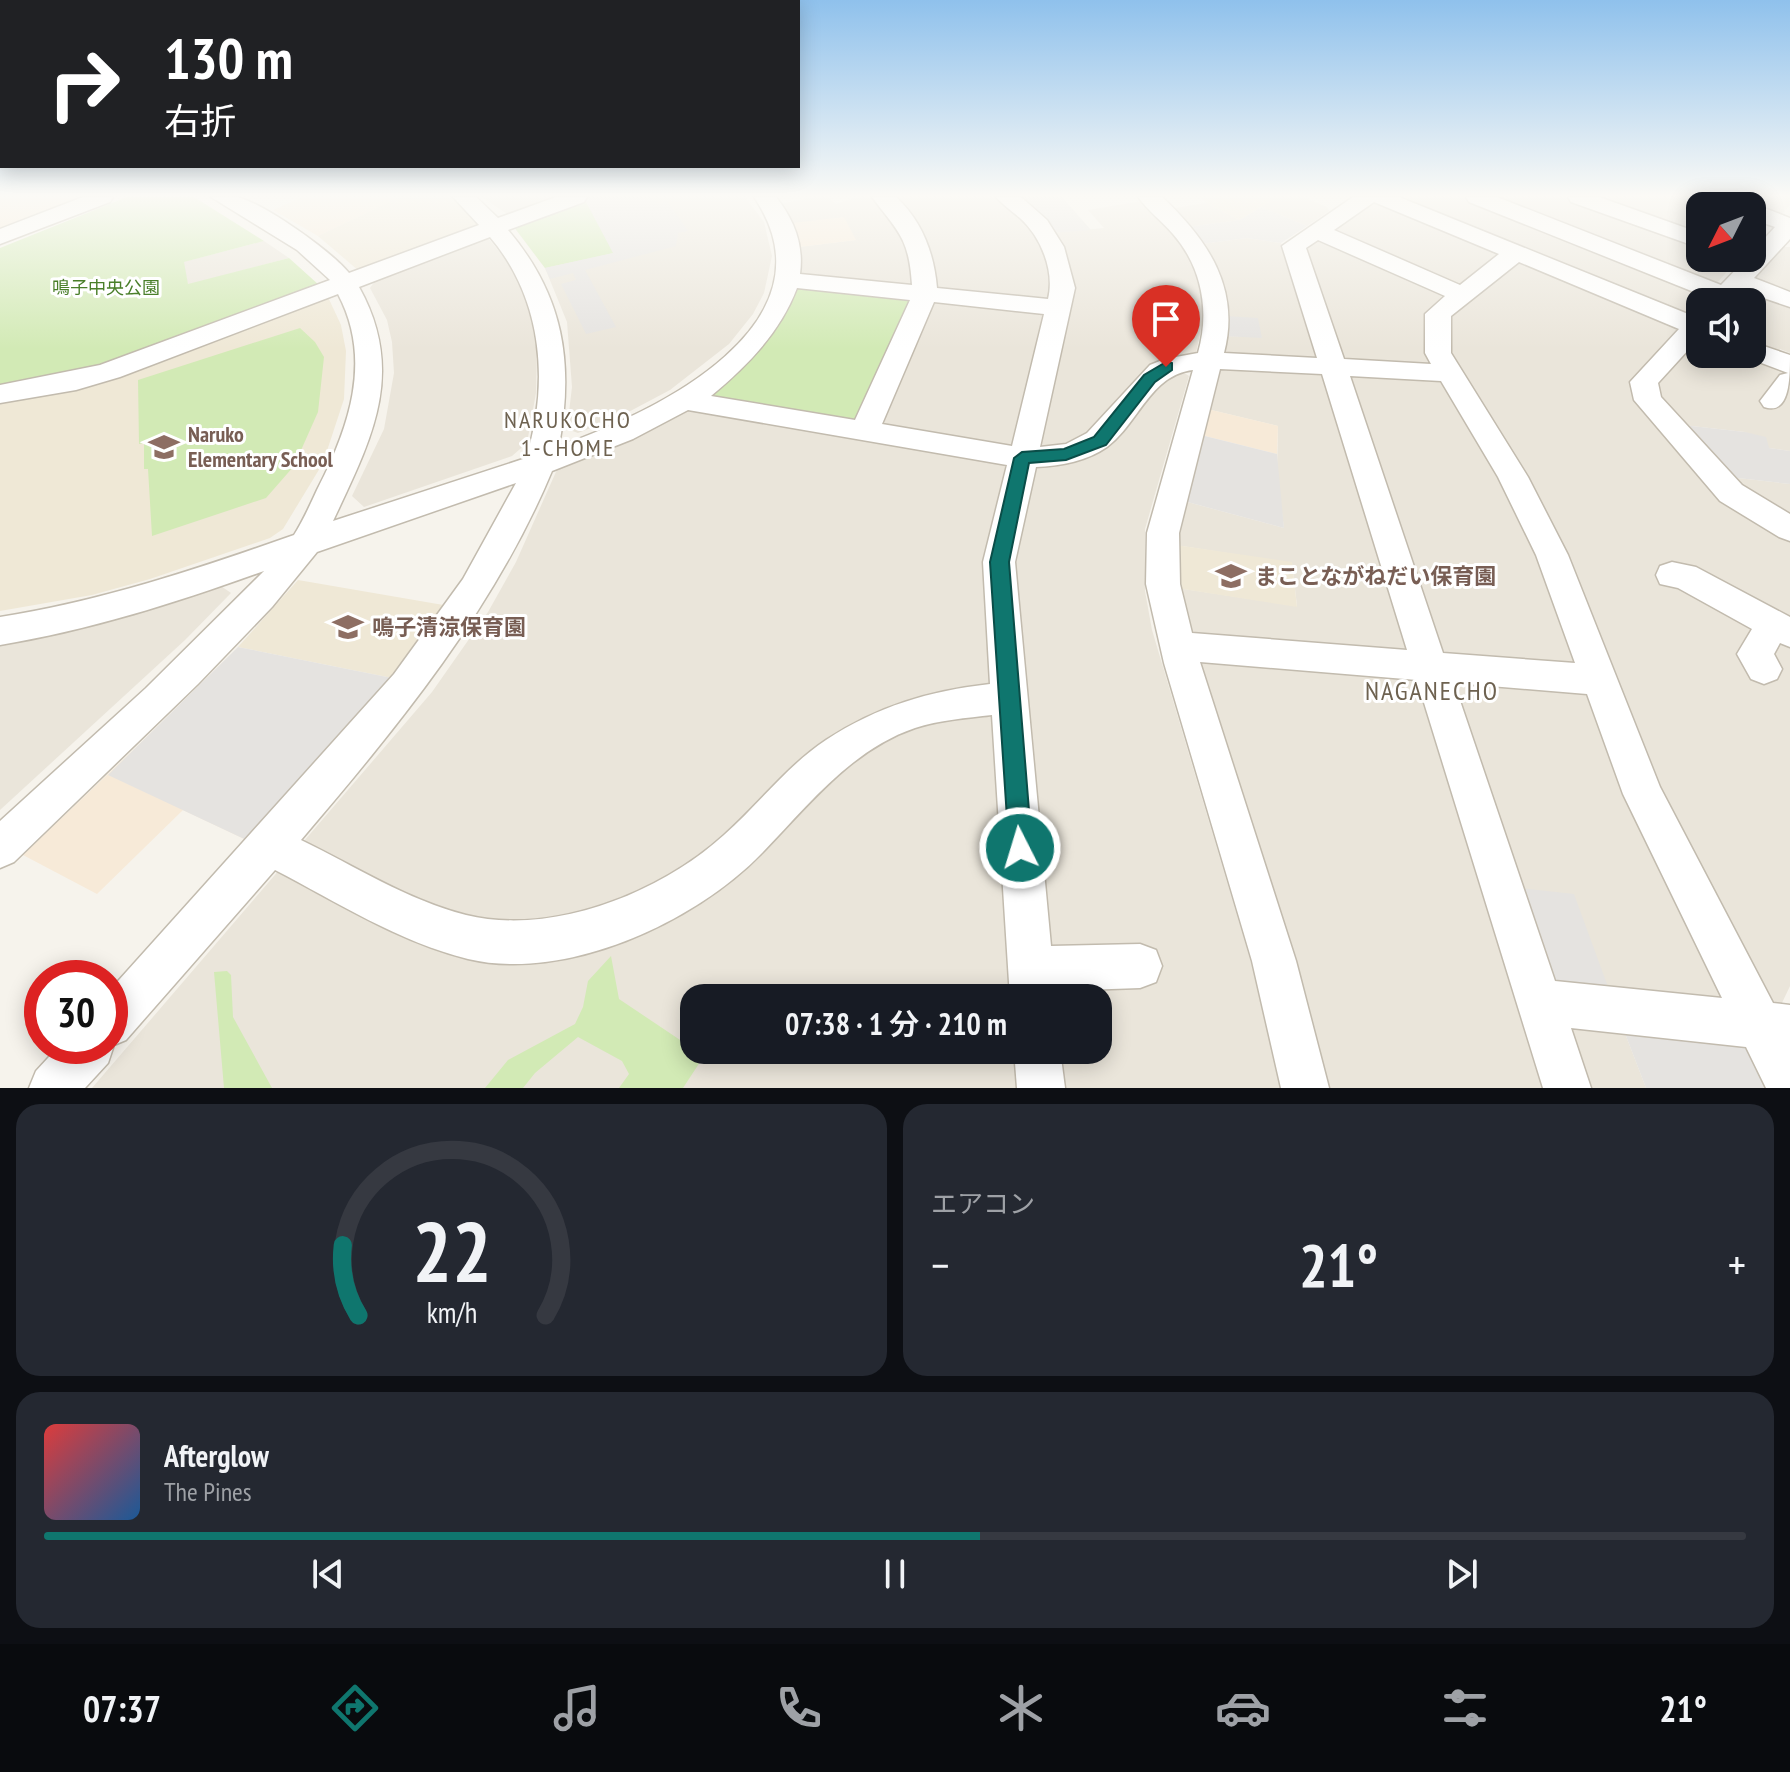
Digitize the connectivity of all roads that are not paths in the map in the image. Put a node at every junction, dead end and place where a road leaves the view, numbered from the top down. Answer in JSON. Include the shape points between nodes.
{"nodes":[{"id":1,"x":306,"y":248,"type":"edge"},
{"id":2,"x":439,"y":248,"type":"edge"},
{"id":3,"x":509,"y":248,"type":"edge"},
{"id":4,"x":791,"y":248,"type":"edge"},
{"id":5,"x":918,"y":248,"type":"edge"},
{"id":6,"x":1054,"y":248,"type":"edge"},
{"id":7,"x":1196,"y":248,"type":"edge"},
{"id":8,"x":1295,"y":248,"type":"edge"},
{"id":9,"x":1394,"y":248,"type":"edge"},
{"id":10,"x":1506,"y":248,"type":"edge"},
{"id":11,"x":1610,"y":248,"type":"edge"},
{"id":12,"x":1772,"y":248,"type":"edge"},
{"id":13,"x":1517,"y":252,"type":"junction"},
{"id":14,"x":789,"y":280,"type":"junction"},
{"id":15,"x":1737,"y":280,"type":"edge"},
{"id":16,"x":344,"y":283,"type":"junction"},
{"id":17,"x":925,"y":294,"type":"junction"},
{"id":18,"x":1462,"y":295,"type":"junction"},
{"id":19,"x":1790,"y":300,"type":"edge"},
{"id":20,"x":1060,"y":308,"type":"junction"},
{"id":21,"x":1686,"y":321,"type":"edge"},
{"id":22,"x":1686,"y":339,"type":"edge"},
{"id":23,"x":1766,"y":356,"type":"edge"},
{"id":24,"x":1207,"y":360,"type":"junction"},
{"id":25,"x":1790,"y":365,"type":"edge"},
{"id":26,"x":1332,"y":366,"type":"junction"},
{"id":27,"x":1449,"y":373,"type":"junction"},
{"id":28,"x":0,"y":394,"type":"edge"},
{"id":29,"x":682,"y":400,"type":"junction"},
{"id":30,"x":864,"y":432,"type":"junction"},
{"id":31,"x":1022,"y":458,"type":"junction"},
{"id":32,"x":540,"y":464,"type":"junction"},
{"id":33,"x":1790,"y":529,"type":"edge"},
{"id":34,"x":305,"y":543,"type":"junction"},
{"id":35,"x":1672,"y":575,"type":"dead end"},
{"id":36,"x":1782,"y":628,"type":"edge"},
{"id":37,"x":0,"y":631,"type":"edge"},
{"id":38,"x":1177,"y":646,"type":"junction"},
{"id":39,"x":1430,"y":665,"type":"junction"},
{"id":40,"x":1764,"y":669,"type":"dead end"},
{"id":41,"x":1600,"y":680,"type":"junction"},
{"id":42,"x":1008,"y":697,"type":"junction"},
{"id":43,"x":270,"y":846,"type":"junction"},
{"id":44,"x":0,"y":848,"type":"edge"},
{"id":45,"x":1140,"y":966,"type":"dead end"},
{"id":46,"x":1032,"y":984,"type":"edge"},
{"id":47,"x":1539,"y":1002,"type":"junction"},
{"id":48,"x":128,"y":1004,"type":"edge"},
{"id":49,"x":1782,"y":1025,"type":"edge"},
{"id":50,"x":75,"y":1064,"type":"edge"},
{"id":51,"x":1038,"y":1064,"type":"edge"},
{"id":52,"x":1790,"y":1085,"type":"edge"},
{"id":53,"x":53,"y":1088,"type":"edge"},
{"id":54,"x":1041,"y":1088,"type":"edge"},
{"id":55,"x":1305,"y":1088,"type":"edge"},
{"id":56,"x":1567,"y":1088,"type":"edge"}],
"edges":[{"from":1,"to":16,"type":"street"},
{"from":2,"to":16,"type":"street"},
{"from":3,"to":32,"type":"street","via":[[531,280],[546,319],[551,394]]},
{"from":4,"to":14,"type":"street"},
{"from":5,"to":17,"type":"street"},
{"from":6,"to":20,"type":"street","via":[[1063,288]]},
{"from":7,"to":24,"type":"street","via":[[1215,285],[1218,311]]},
{"from":8,"to":26,"type":"street"},
{"from":9,"to":18,"type":"street"},
{"from":10,"to":13,"type":"street"},
{"from":11,"to":15,"type":"street"},
{"from":12,"to":15,"type":"street"},
{"from":13,"to":18,"type":"street"},
{"from":13,"to":21,"type":"street"},
{"from":14,"to":17,"type":"street"},
{"from":14,"to":29,"type":"street","via":[[749,347],[731,367]]},
{"from":15,"to":19,"type":"street"},
{"from":16,"to":28,"type":"street","via":[[110,371]]},
{"from":16,"to":34,"type":"street","via":[[365,327],[372,371],[353,450]]},
{"from":17,"to":20,"type":"street"},
{"from":17,"to":30,"type":"street"},
{"from":18,"to":27,"type":"street","via":[[1438,314],[1438,353]]},
{"from":20,"to":31,"type":"street"},
{"from":22,"to":33,"type":"street","via":[[1644,382],[1648,400],[1731,493]]},
{"from":23,"to":25,"type":"street"},
{"from":24,"to":26,"type":"street"},
{"from":24,"to":31,"type":"street","via":[[1166,367],[1149,379],[1100,441],[1066,455]]},
{"from":24,"to":38,"type":"street","via":[[1163,533],[1163,584]]},
{"from":26,"to":27,"type":"street"},
{"from":26,"to":39,"type":"street"},
{"from":27,"to":41,"type":"street","via":[[1520,490],[1552,555]]},
{"from":29,"to":30,"type":"street"},
{"from":29,"to":32,"type":"street","via":[[618,434]]},
{"from":30,"to":31,"type":"street"},
{"from":31,"to":42,"type":"street","via":[[999,562]]},
{"from":32,"to":34,"type":"street"},
{"from":32,"to":43,"type":"street","via":[[495,558],[453,627]]},
{"from":34,"to":37,"type":"street","via":[[143,599]]},
{"from":34,"to":44,"type":"street","via":[[180,679]]},
{"from":35,"to":36,"type":"street","via":[[1684,576]]},
{"from":36,"to":40,"type":"street","via":[[1755,654]]},
{"from":38,"to":39,"type":"street"},
{"from":38,"to":55,"type":"street","via":[[1274,961]]},
{"from":39,"to":41,"type":"street"},
{"from":39,"to":47,"type":"street"},
{"from":41,"to":49,"type":"street","via":[[1643,794]]},
{"from":42,"to":43,"type":"street","via":[[918,712],[887,723],[829,759],[728,858],[694,884],[617,923],[574,934],[529,941],[458,935]]},
{"from":42,"to":46,"type":"street"},
{"from":43,"to":48,"type":"street"},
{"from":45,"to":46,"type":"street"},
{"from":47,"to":49,"type":"street"},
{"from":47,"to":56,"type":"street"},
{"from":49,"to":52,"type":"street"},
{"from":50,"to":53,"type":"street"},
{"from":51,"to":54,"type":"street"}]}
